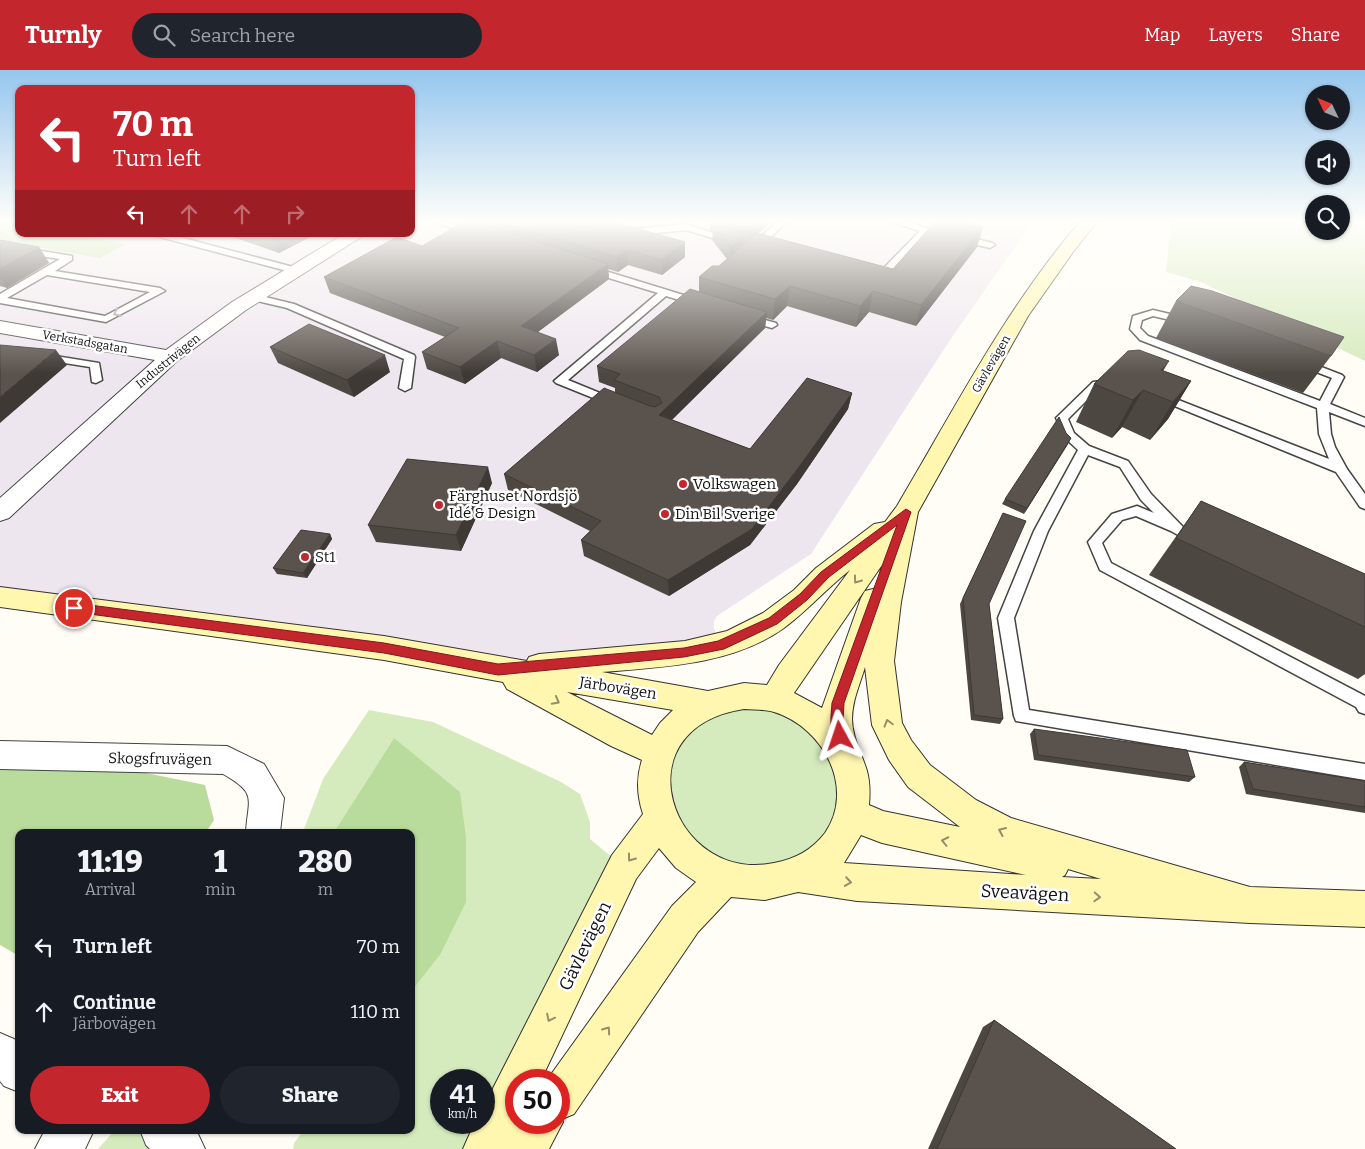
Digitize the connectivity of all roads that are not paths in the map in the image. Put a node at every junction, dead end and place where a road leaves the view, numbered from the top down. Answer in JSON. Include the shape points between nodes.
{"nodes":[{"id":1,"x":44,"y":273,"type":"edge"},
{"id":2,"x":54,"y":273,"type":"edge"},
{"id":3,"x":289,"y":273,"type":"edge"},
{"id":4,"x":604,"y":273,"type":"edge"},
{"id":5,"x":885,"y":273,"type":"edge"},
{"id":6,"x":1049,"y":273,"type":"edge"},
{"id":7,"x":870,"y":278,"type":"edge"},
{"id":8,"x":664,"y":292,"type":"junction"},
{"id":9,"x":253,"y":297,"type":"junction"},
{"id":10,"x":0,"y":299,"type":"edge"},
{"id":11,"x":709,"y":306,"type":"edge"},
{"id":12,"x":736,"y":314,"type":"edge"},
{"id":13,"x":1195,"y":323,"type":"edge"},
{"id":14,"x":772,"y":325,"type":"edge"},
{"id":15,"x":0,"y":327,"type":"edge"},
{"id":16,"x":29,"y":355,"type":"edge"},
{"id":17,"x":170,"y":357,"type":"junction"},
{"id":18,"x":1293,"y":360,"type":"edge"},
{"id":19,"x":96,"y":380,"type":"dead end"},
{"id":20,"x":1121,"y":381,"type":"edge"},
{"id":21,"x":405,"y":388,"type":"dead end"},
{"id":22,"x":1144,"y":391,"type":"edge"},
{"id":23,"x":621,"y":405,"type":"edge"},
{"id":24,"x":1323,"y":406,"type":"junction"},
{"id":25,"x":1365,"y":422,"type":"edge"},
{"id":26,"x":1086,"y":449,"type":"junction"},
{"id":27,"x":1341,"y":469,"type":"junction"},
{"id":28,"x":1365,"y":504,"type":"edge"},
{"id":29,"x":0,"y":512,"type":"edge"},
{"id":30,"x":906,"y":512,"type":"junction"},
{"id":31,"x":1178,"y":530,"type":"junction"},
{"id":32,"x":1214,"y":547,"type":"edge"},
{"id":33,"x":0,"y":597,"type":"edge"},
{"id":34,"x":498,"y":670,"type":"junction"},
{"id":35,"x":775,"y":699,"type":"junction"},
{"id":36,"x":708,"y":704,"type":"junction"},
{"id":37,"x":1365,"y":708,"type":"edge"},
{"id":38,"x":843,"y":750,"type":"junction"},
{"id":39,"x":658,"y":752,"type":"junction"},
{"id":40,"x":0,"y":756,"type":"edge"},
{"id":41,"x":1365,"y":772,"type":"edge"},
{"id":42,"x":852,"y":814,"type":"junction"},
{"id":43,"x":660,"y":818,"type":"junction"},
{"id":44,"x":263,"y":829,"type":"edge"},
{"id":45,"x":800,"y":875,"type":"junction"},
{"id":46,"x":725,"y":878,"type":"junction"},
{"id":47,"x":1250,"y":905,"type":"junction"},
{"id":48,"x":1365,"y":909,"type":"edge"},
{"id":49,"x":0,"y":1053,"type":"edge"},
{"id":50,"x":15,"y":1067,"type":"edge"},
{"id":51,"x":524,"y":1069,"type":"edge"},
{"id":52,"x":570,"y":1083,"type":"edge"},
{"id":53,"x":505,"y":1109,"type":"edge"},
{"id":54,"x":166,"y":1134,"type":"edge"},
{"id":55,"x":534,"y":1134,"type":"edge"},
{"id":56,"x":183,"y":1149,"type":"edge"},
{"id":57,"x":486,"y":1149,"type":"edge"},
{"id":58,"x":524,"y":1149,"type":"edge"}],
"edges":[{"from":1,"to":10,"type":"lane"},
{"from":2,"to":10,"type":"lane","one_way":true,"via":[[160,291],[106,319]]},
{"from":3,"to":9,"type":"street","name":"Industrivägen"},
{"from":4,"to":8,"type":"lane"},
{"from":5,"to":7,"type":"lane","via":[[879,280]]},
{"from":6,"to":30,"type":"main road","name":"Gävlevägen","via":[[1019,316]]},
{"from":8,"to":11,"type":"lane"},
{"from":8,"to":23,"type":"lane","via":[[560,381]]},
{"from":9,"to":17,"type":"street","name":"Industrivägen"},
{"from":9,"to":21,"type":"lane","via":[[290,306],[410,357]]},
{"from":12,"to":14,"type":"lane"},
{"from":13,"to":24,"type":"lane","via":[[1154,313],[1137,318],[1135,329],[1144,338]]},
{"from":15,"to":17,"type":"street","name":"Verkstadsgatan"},
{"from":16,"to":19,"type":"lane","via":[[95,365]]},
{"from":17,"to":29,"type":"street","name":"Industrivägen"},
{"from":18,"to":24,"type":"lane","via":[[1338,376]]},
{"from":20,"to":26,"type":"lane","via":[[1097,384],[1062,418],[1069,435]]},
{"from":22,"to":27,"type":"lane"},
{"from":24,"to":25,"type":"lane"},
{"from":24,"to":27,"type":"lane","via":[[1323,432]]},
{"from":26,"to":31,"type":"lane","via":[[1124,464],[1146,497]]},
{"from":26,"to":41,"type":"lane","via":[[1041,531],[1006,618],[1022,716]]},
{"from":27,"to":28,"type":"lane"},
{"from":30,"to":34,"type":"main road","via":[[825,574],[804,597],[773,621],[737,639],[684,653]]},
{"from":30,"to":35,"type":"main road","name":"Gävlevägen","one_way":true,"via":[[789,674]]},
{"from":30,"to":38,"type":"main road","name":"Gävlevägen","via":[[838,703],[836,721]]},
{"from":47,"to":30,"type":"main road","one_way":true,"via":[[1004,832],[964,810],[919,776],[886,725],[878,661],[886,602]]},
{"from":31,"to":32,"type":"lane"},
{"from":31,"to":37,"type":"lane","via":[[1137,511],[1117,518],[1095,542],[1105,566],[1362,702]]},
{"from":33,"to":34,"type":"main road","name":"Järbovägen","via":[[384,648]]},
{"from":34,"to":36,"type":"main road","name":"Järbovägen"},
{"from":34,"to":39,"type":"main road","name":"Järbovägen","one_way":true},
{"from":35,"to":36,"type":"main road","name":"Gävlevägen","via":[[744,696]]},
{"from":35,"to":38,"type":"main road","name":"Gävlevägen","via":[[819,722]]},
{"from":36,"to":39,"type":"main road","name":"Gävlevägen","via":[[681,722]]},
{"from":38,"to":42,"type":"main road","name":"Gävlevägen","via":[[854,787]]},
{"from":39,"to":43,"type":"main road","name":"Gävlevägen","via":[[653,780],[654,800]]},
{"from":40,"to":44,"type":"street","name":"Skogsfruvägen","via":[[226,760],[253,774],[267,798]]},
{"from":42,"to":45,"type":"main road","name":"Gävlevägen","via":[[836,848]]},
{"from":47,"to":42,"type":"main road","name":"Sveavägen","one_way":true,"via":[[882,827]]},
{"from":43,"to":46,"type":"main road","name":"Gävlevägen","via":[[673,840],[686,853],[709,871]]},
{"from":43,"to":51,"type":"main road","name":"Gävlevägen","one_way":true,"via":[[624,867]]},
{"from":45,"to":46,"type":"main road","name":"Gävlevägen","via":[[767,883]]},
{"from":45,"to":47,"type":"main road","name":"Sveavägen","one_way":true,"via":[[856,884]]},
{"from":52,"to":46,"type":"main road","one_way":true,"via":[[686,919]]},
{"from":47,"to":48,"type":"main road","name":"Sveavägen"},
{"from":49,"to":50,"type":"street"},
{"from":53,"to":57,"type":"main road"},
{"from":54,"to":56,"type":"street"},
{"from":55,"to":58,"type":"main road"}]}
